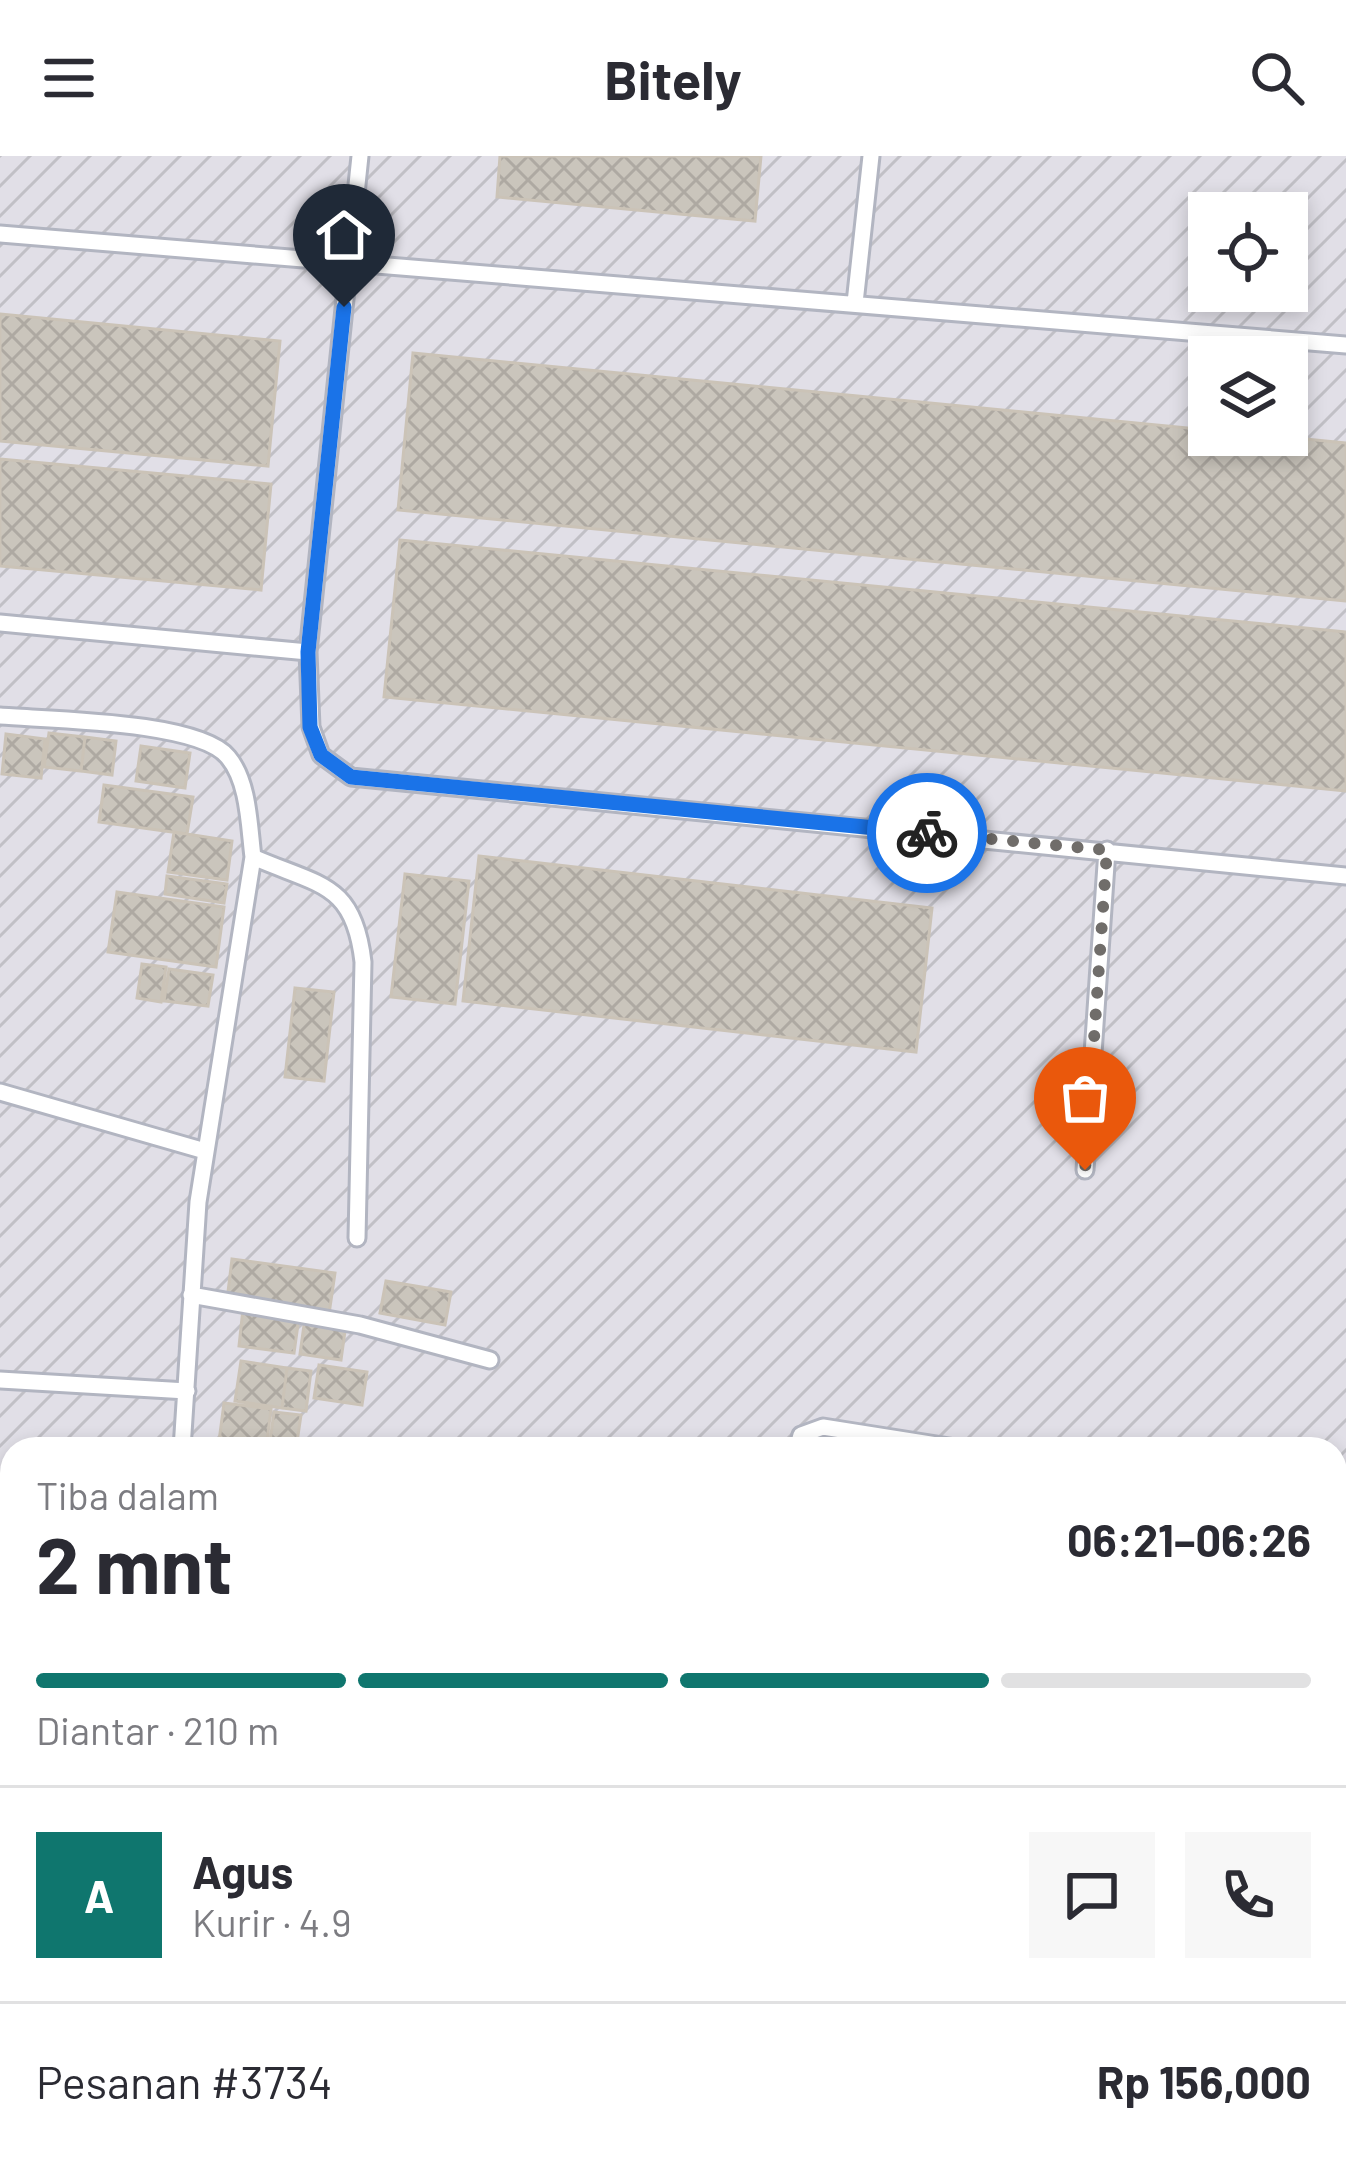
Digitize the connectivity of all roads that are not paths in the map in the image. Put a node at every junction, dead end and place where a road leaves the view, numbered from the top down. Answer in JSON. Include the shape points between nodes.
{"nodes":[{"id":1,"x":361,"y":156,"type":"edge"},
{"id":2,"x":871,"y":156,"type":"edge"},
{"id":3,"x":0,"y":234,"type":"edge"},
{"id":4,"x":348,"y":264,"type":"junction"},
{"id":5,"x":855,"y":303,"type":"junction"},
{"id":6,"x":1346,"y":345,"type":"edge"},
{"id":7,"x":0,"y":623,"type":"edge"},
{"id":8,"x":308,"y":652,"type":"junction"},
{"id":9,"x":0,"y":716,"type":"edge"},
{"id":10,"x":1107,"y":850,"type":"junction"},
{"id":11,"x":254,"y":857,"type":"junction"},
{"id":12,"x":1346,"y":876,"type":"edge"},
{"id":13,"x":0,"y":1091,"type":"edge"},
{"id":14,"x":205,"y":1151,"type":"junction"},
{"id":15,"x":1085,"y":1170,"type":"dead end"},
{"id":16,"x":357,"y":1238,"type":"dead end"},
{"id":17,"x":191,"y":1295,"type":"junction"},
{"id":18,"x":490,"y":1360,"type":"dead end"},
{"id":19,"x":0,"y":1380,"type":"edge"},
{"id":20,"x":188,"y":1391,"type":"junction"},
{"id":21,"x":183,"y":1437,"type":"edge"},
{"id":22,"x":800,"y":1437,"type":"edge"},
{"id":23,"x":886,"y":1437,"type":"edge"}],
"edges":[{"from":1,"to":4,"type":"lane"},
{"from":2,"to":5,"type":"lane"},
{"from":3,"to":4,"type":"lane"},
{"from":4,"to":5,"type":"lane"},
{"from":4,"to":8,"type":"lane"},
{"from":5,"to":6,"type":"lane"},
{"from":7,"to":8,"type":"lane"},
{"from":8,"to":10,"type":"lane","via":[[310,727],[321,755],[351,777]]},
{"from":9,"to":11,"type":"lane","via":[[185,733],[215,744],[241,784]]},
{"from":10,"to":12,"type":"lane"},
{"from":10,"to":15,"type":"lane"},
{"from":11,"to":14,"type":"lane"},
{"from":11,"to":16,"type":"lane","via":[[347,902],[359,929]]},
{"from":13,"to":14,"type":"lane"},
{"from":14,"to":17,"type":"lane"},
{"from":17,"to":18,"type":"lane","via":[[360,1325]]},
{"from":17,"to":20,"type":"lane"},
{"from":19,"to":20,"type":"lane"},
{"from":20,"to":21,"type":"lane"},
{"from":22,"to":23,"type":"lane","via":[[823,1427]]}]}
